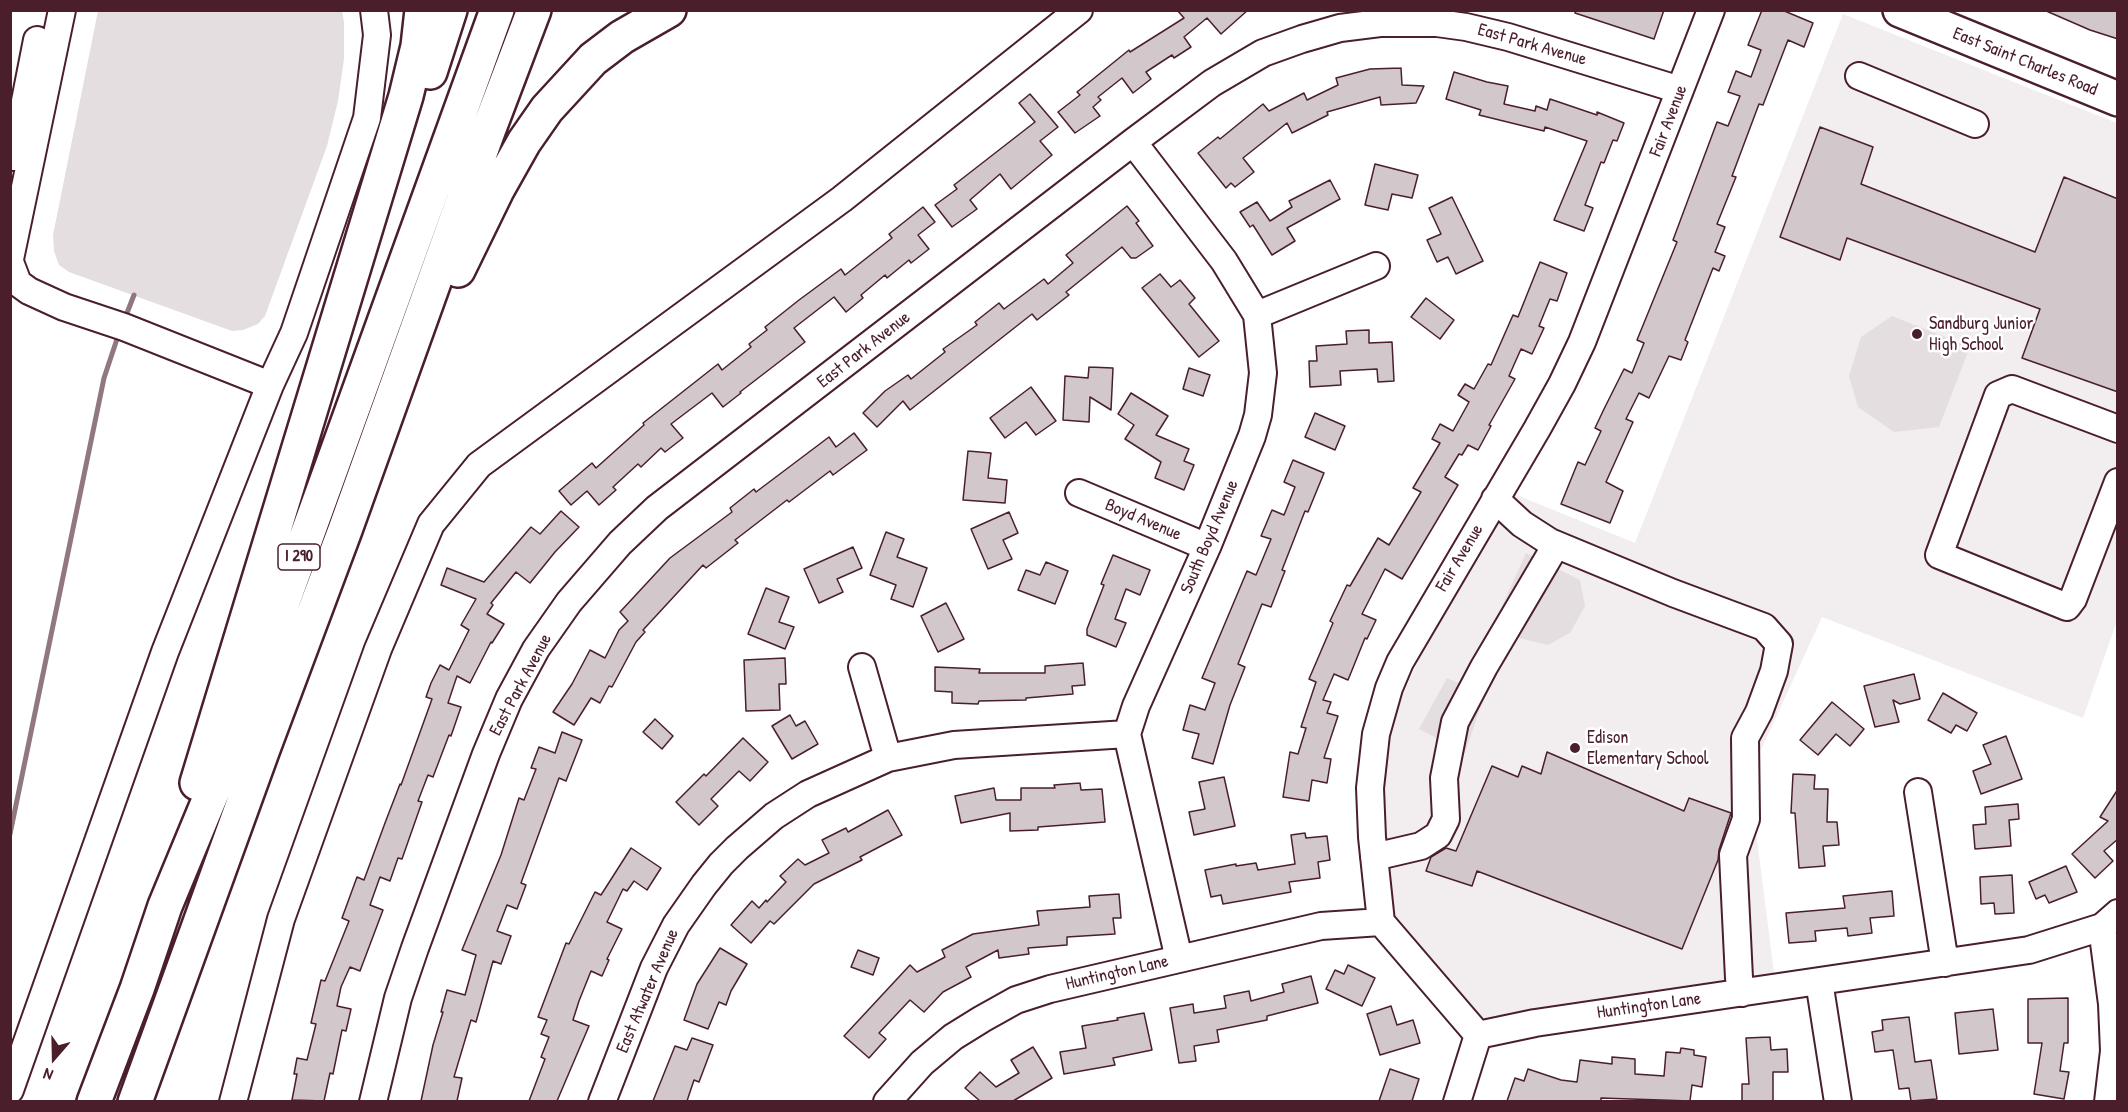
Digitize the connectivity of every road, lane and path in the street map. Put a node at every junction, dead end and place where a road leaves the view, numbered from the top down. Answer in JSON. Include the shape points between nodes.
{"nodes":[{"id":1,"x":62,"y":10,"type":"edge"},
{"id":2,"x":374,"y":10,"type":"edge"},
{"id":3,"x":422,"y":10,"type":"edge"},
{"id":4,"x":450,"y":10,"type":"edge"},
{"id":5,"x":497,"y":10,"type":"edge"},
{"id":6,"x":534,"y":10,"type":"edge"},
{"id":7,"x":669,"y":10,"type":"edge"},
{"id":8,"x":1078,"y":10,"type":"edge"},
{"id":9,"x":1711,"y":10,"type":"edge"},
{"id":10,"x":1900,"y":10,"type":"edge"},
{"id":11,"x":37,"y":40,"type":"dead end"},
{"id":12,"x":1859,"y":76,"type":"dead end"},
{"id":13,"x":19,"y":87,"type":"edge"},
{"id":14,"x":1680,"y":90,"type":"junction"},
{"id":15,"x":2118,"y":99,"type":"edge"},
{"id":16,"x":1975,"y":123,"type":"dead end"},
{"id":17,"x":1133,"y":142,"type":"junction"},
{"id":18,"x":10,"y":174,"type":"edge"},
{"id":19,"x":1376,"y":266,"type":"dead end"},
{"id":20,"x":12,"y":274,"type":"edge"},
{"id":21,"x":1257,"y":315,"type":"junction"},
{"id":22,"x":270,"y":386,"type":"junction"},
{"id":23,"x":310,"y":409,"type":"junction"},
{"id":24,"x":2118,"y":429,"type":"edge"},
{"id":25,"x":369,"y":463,"type":"junction"},
{"id":26,"x":2118,"y":482,"type":"edge"},
{"id":27,"x":1079,"y":493,"type":"dead end"},
{"id":28,"x":1495,"y":499,"type":"junction"},
{"id":29,"x":1557,"y":545,"type":"junction"},
{"id":30,"x":1207,"y":547,"type":"junction"},
{"id":31,"x":862,"y":667,"type":"dead end"},
{"id":32,"x":1127,"y":734,"type":"junction"},
{"id":33,"x":888,"y":758,"type":"junction"},
{"id":34,"x":1918,"y":792,"type":"dead end"},
{"id":35,"x":1374,"y":857,"type":"junction"},
{"id":36,"x":165,"y":906,"type":"junction"},
{"id":37,"x":2110,"y":920,"type":"edge"},
{"id":38,"x":1381,"y":922,"type":"junction"},
{"id":39,"x":1179,"y":959,"type":"junction"},
{"id":40,"x":1945,"y":963,"type":"junction"},
{"id":41,"x":1820,"y":981,"type":"junction"},
{"id":42,"x":1742,"y":993,"type":"junction"},
{"id":43,"x":1478,"y":1035,"type":"junction"},
{"id":44,"x":10,"y":1090,"type":"edge"},
{"id":45,"x":94,"y":1101,"type":"edge"},
{"id":46,"x":135,"y":1101,"type":"edge"},
{"id":47,"x":233,"y":1101,"type":"edge"},
{"id":48,"x":373,"y":1101,"type":"edge"},
{"id":49,"x":602,"y":1101,"type":"edge"},
{"id":50,"x":887,"y":1101,"type":"edge"},
{"id":51,"x":1456,"y":1101,"type":"edge"},
{"id":52,"x":1838,"y":1101,"type":"edge"},
{"id":53,"x":2109,"y":1101,"type":"edge"}],
"edges":[{"from":1,"to":20,"type":"street"},
{"from":2,"to":22,"type":"street","via":[[377,35],[367,118],[294,333]]},
{"from":3,"to":23,"type":"main road","via":[[406,96]]},
{"from":4,"to":23,"type":"main road"},
{"from":5,"to":36,"type":"main road","number":"I 290","via":[[226,759]]},
{"from":6,"to":25,"type":"main road","number":"I 290"},
{"from":7,"to":25,"type":"main road","via":[[593,59],[547,109],[524,142],[472,239]]},
{"from":8,"to":47,"type":"street","via":[[842,199],[478,465],[431,524],[378,649],[281,919]]},
{"from":9,"to":14,"type":"street","name":"Fair Avenue"},
{"from":10,"to":15,"type":"main road","name":"East Saint Charles Road"},
{"from":11,"to":13,"type":"street"},
{"from":12,"to":16,"type":"street"},
{"from":13,"to":18,"type":"street"},
{"from":14,"to":17,"type":"street","name":"East Park Avenue","via":[[1466,27],[1380,23],[1340,28],[1263,53],[1212,83]]},
{"from":14,"to":28,"type":"street","name":"Fair Avenue","via":[[1582,342]]},
{"from":17,"to":21,"type":"street","name":"South Boyd Avenue","via":[[1224,261]]},
{"from":17,"to":48,"type":"street","name":"East Park Avenue","via":[[657,508],[612,550],[569,602],[536,649],[486,754],[398,998]]},
{"from":19,"to":21,"type":"street"},
{"from":20,"to":22,"type":"street","via":[[29,291],[64,307]]},
{"from":21,"to":30,"type":"street","name":"South Boyd Avenue","via":[[1263,373],[1258,415]]},
{"from":22,"to":44,"type":"street","via":[[165,652]]},
{"from":23,"to":36,"type":"main road","via":[[205,750]]},
{"from":24,"to":26,"type":"street","via":[[2012,389],[1998,395],[1939,555],[2067,607]]},
{"from":25,"to":46,"type":"main road","number":"I 290"},
{"from":27,"to":30,"type":"street","name":"Boyd Avenue"},
{"from":28,"to":29,"type":"street","via":[[1522,524]]},
{"from":28,"to":35,"type":"street","name":"Fair Avenue","via":[[1426,615],[1389,688],[1372,761]]},
{"from":29,"to":35,"type":"street","via":[[1455,722],[1444,778],[1446,819],[1438,835],[1421,846]]},
{"from":29,"to":42,"type":"street","via":[[1764,627],[1779,644],[1774,671],[1745,738],[1746,819],[1733,855]]},
{"from":30,"to":32,"type":"street","name":"South Boyd Avenue"},
{"from":31,"to":33,"type":"street"},
{"from":32,"to":33,"type":"street","name":"East Atwater Avenue","via":[[954,745]]},
{"from":32,"to":39,"type":"street"},
{"from":33,"to":49,"type":"street","name":"East Atwater Avenue","via":[[808,794],[774,816],[737,848],[704,885],[676,925],[654,968]]},
{"from":34,"to":40,"type":"street"},
{"from":35,"to":38,"type":"street","name":"Fair Avenue"},
{"from":36,"to":45,"type":"main road","number":"I 290"},
{"from":37,"to":40,"type":"street","name":"Huntington Lane","via":[[2030,950]]},
{"from":37,"to":53,"type":"street","via":[[2114,1051]]},
{"from":38,"to":39,"type":"street","name":"Huntington Lane","via":[[1321,926]]},
{"from":38,"to":43,"type":"street"},
{"from":39,"to":50,"type":"street","name":"Huntington Lane","via":[[1016,1000],[953,1037]]},
{"from":40,"to":41,"type":"street","name":"Huntington Lane"},
{"from":41,"to":42,"type":"street","name":"Huntington Lane"},
{"from":41,"to":52,"type":"street"},
{"from":42,"to":43,"type":"street","name":"Huntington Lane"},
{"from":43,"to":51,"type":"street"}]}
